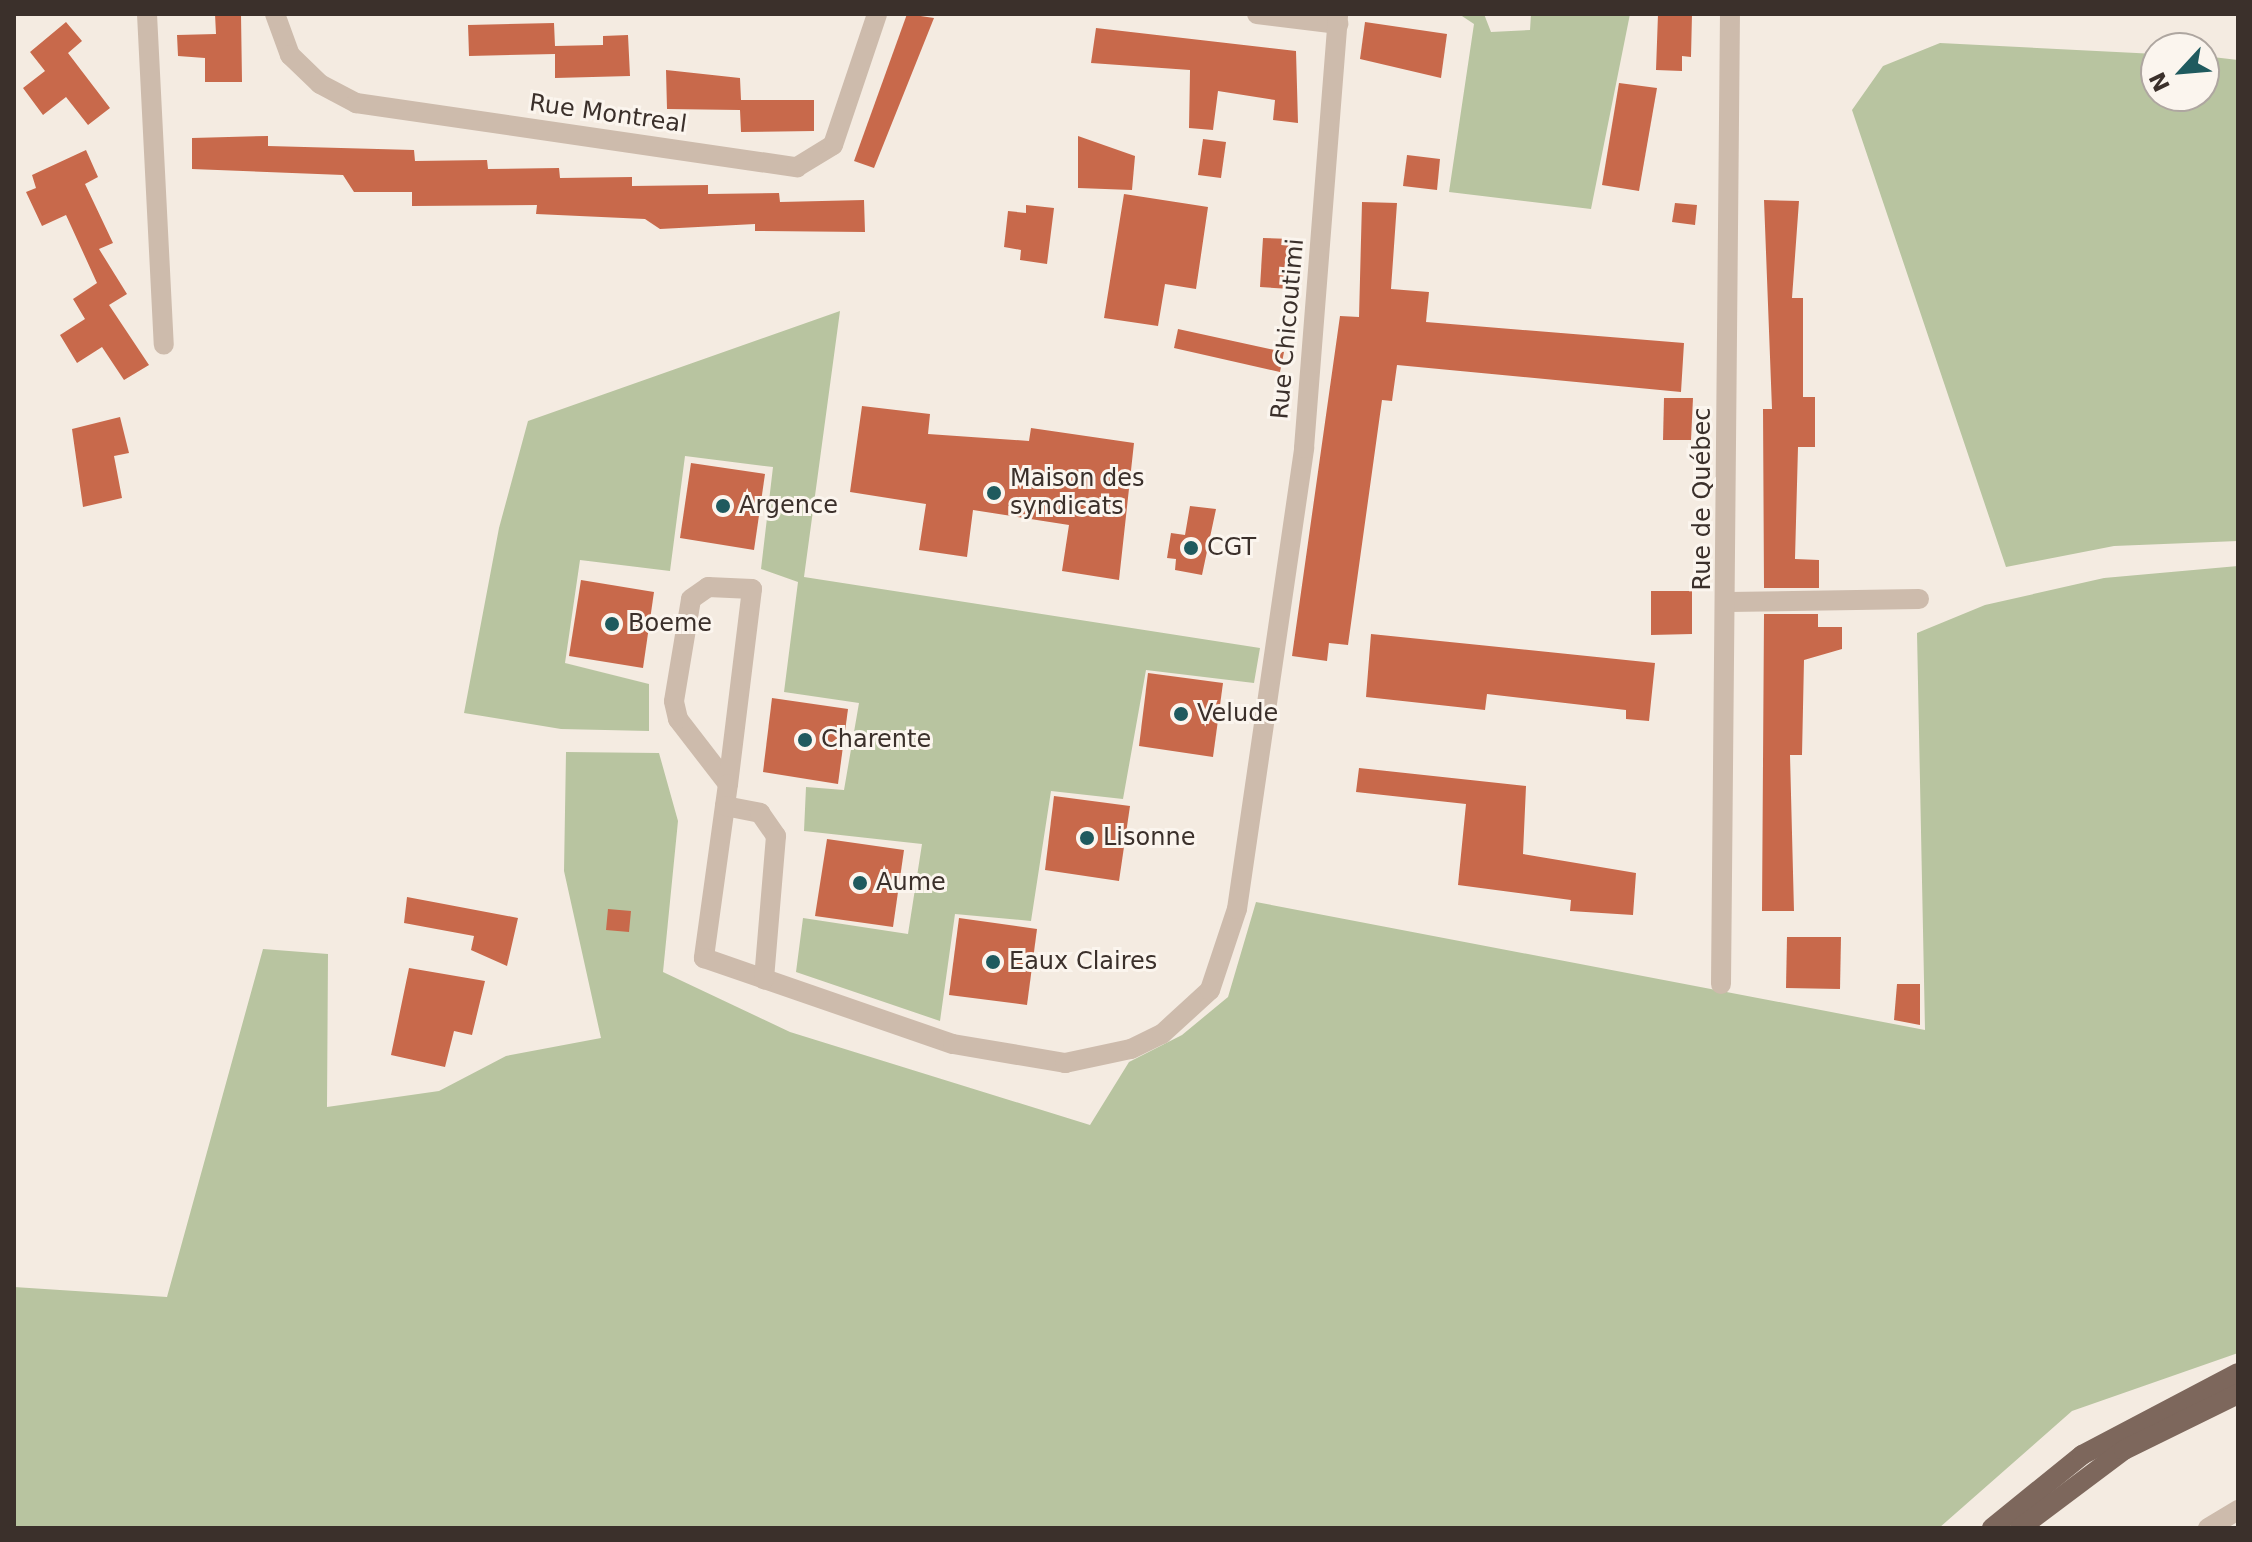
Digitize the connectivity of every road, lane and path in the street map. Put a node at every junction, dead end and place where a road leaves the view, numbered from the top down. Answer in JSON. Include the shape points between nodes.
{"nodes":[{"id":1,"x":147,"y":14,"type":"edge"},
{"id":2,"x":275,"y":14,"type":"edge"},
{"id":3,"x":877,"y":14,"type":"edge"},
{"id":4,"x":1257,"y":14,"type":"edge"},
{"id":5,"x":1730,"y":14,"type":"edge"},
{"id":6,"x":1338,"y":19,"type":"edge"},
{"id":7,"x":164,"y":345,"type":"dead end"},
{"id":8,"x":1919,"y":599,"type":"dead end"},
{"id":9,"x":1729,"y":602,"type":"junction"},
{"id":10,"x":728,"y":784,"type":"junction"},
{"id":11,"x":725,"y":806,"type":"junction"},
{"id":12,"x":764,"y":979,"type":"junction"},
{"id":13,"x":1721,"y":984,"type":"dead end"},
{"id":14,"x":2238,"y":1373,"type":"edge"},
{"id":15,"x":2238,"y":1394,"type":"edge"},
{"id":16,"x":2238,"y":1510,"type":"edge"},
{"id":17,"x":1992,"y":1528,"type":"edge"},
{"id":18,"x":2020,"y":1528,"type":"edge"},
{"id":19,"x":2208,"y":1528,"type":"edge"}],
"edges":[{"from":1,"to":7,"type":"street"},
{"from":2,"to":3,"type":"street","name":"Rue Montreal","via":[[290,55],[320,84],[356,103],[797,167],[833,145]]},
{"from":4,"to":6,"type":"street"},
{"from":5,"to":9,"type":"street","name":"Rue de Québec"},
{"from":6,"to":12,"type":"street","name":"Rue Chicoutimi","via":[[1309,411],[1224,963],[1210,990],[1162,1034],[1131,1049],[1065,1063],[997,1056]]},
{"from":8,"to":9,"type":"street"},
{"from":9,"to":13,"type":"street","name":"Rue de Québec"},
{"from":10,"to":10,"type":"street","via":[[752,589],[708,587],[691,599],[674,701],[678,719]]},
{"from":10,"to":11,"type":"street"},
{"from":11,"to":12,"type":"street","via":[[760,813],[776,836]]},
{"from":11,"to":12,"type":"street","name":"Rue Chicoutimi","via":[[704,958]]},
{"from":14,"to":17,"type":"main road","via":[[2082,1455]]},
{"from":15,"to":18,"type":"main road","via":[[2124,1450]]},
{"from":16,"to":19,"type":"street"}]}
